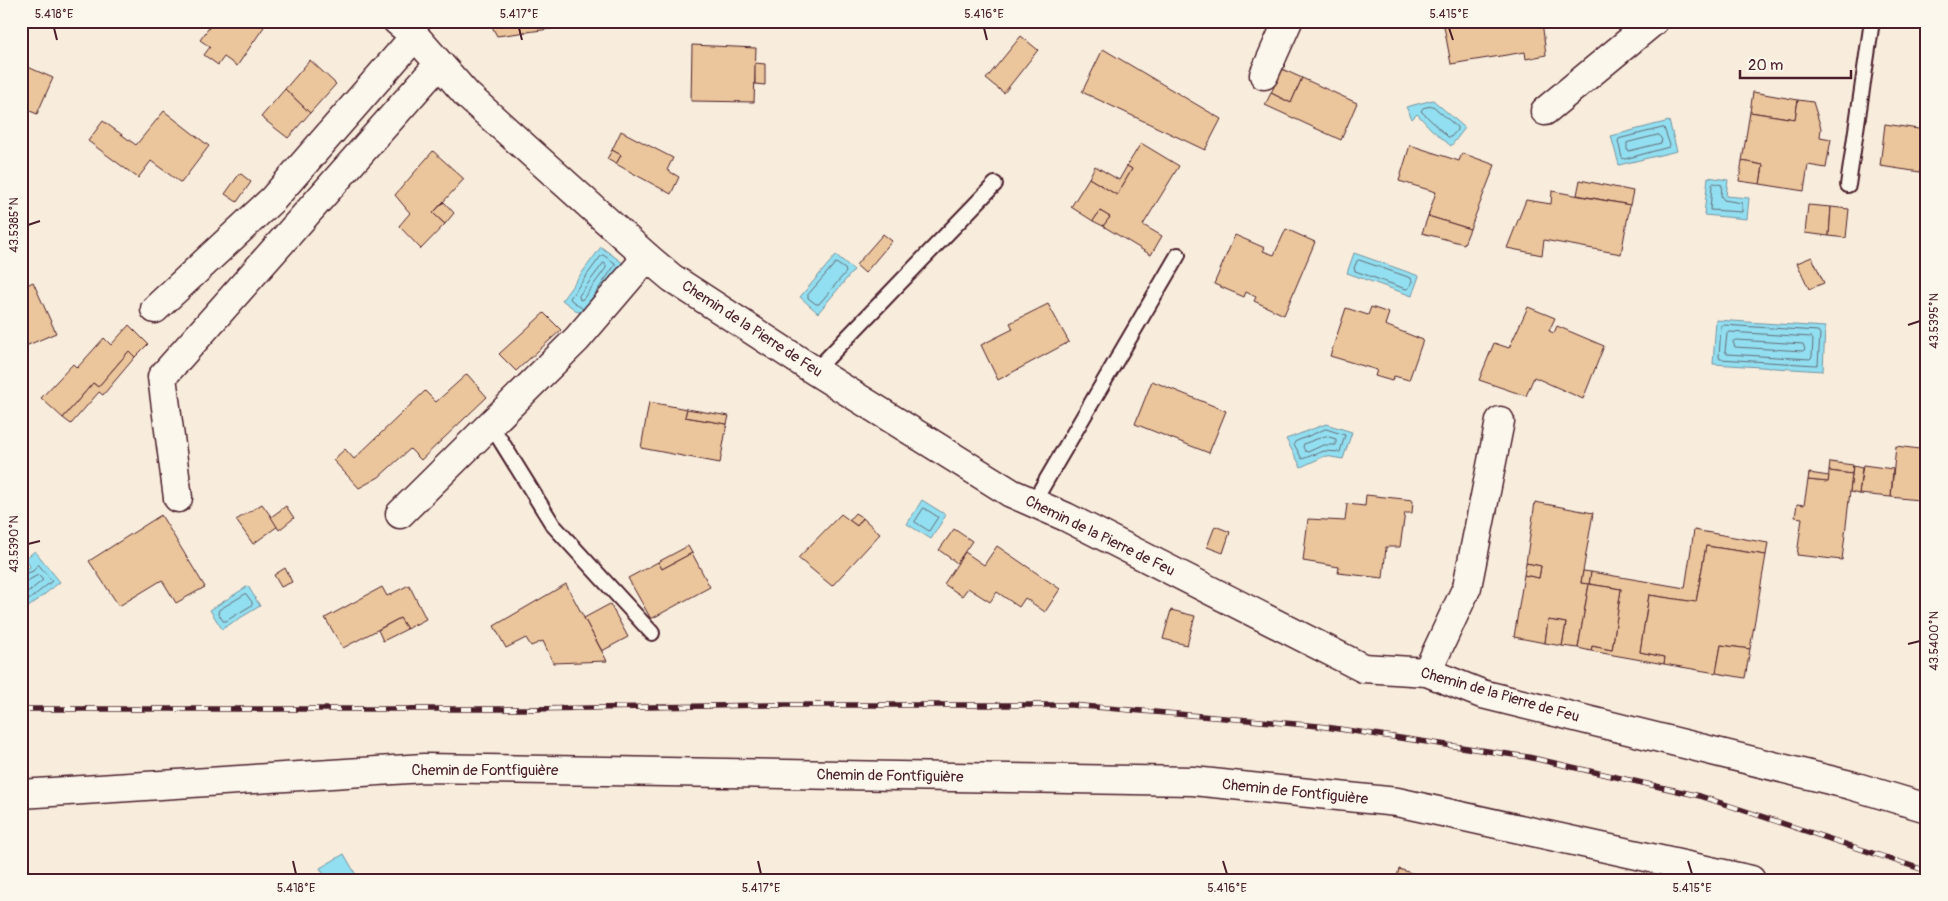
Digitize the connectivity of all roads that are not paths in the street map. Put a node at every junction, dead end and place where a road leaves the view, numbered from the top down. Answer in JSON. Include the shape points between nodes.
{"nodes":[{"id":1,"x":1288,"y":21,"type":"edge"},
{"id":2,"x":1654,"y":21,"type":"edge"},
{"id":3,"x":1872,"y":21,"type":"edge"},
{"id":4,"x":406,"y":28,"type":"edge"},
{"id":5,"x":439,"y":64,"type":"junction"},
{"id":6,"x":1264,"y":75,"type":"dead end"},
{"id":7,"x":1545,"y":111,"type":"dead end"},
{"id":8,"x":995,"y":184,"type":"dead end"},
{"id":9,"x":1848,"y":185,"type":"dead end"},
{"id":10,"x":1178,"y":255,"type":"dead end"},
{"id":11,"x":647,"y":257,"type":"junction"},
{"id":12,"x":155,"y":309,"type":"dead end"},
{"id":13,"x":815,"y":371,"type":"junction"},
{"id":14,"x":1500,"y":421,"type":"dead end"},
{"id":15,"x":491,"y":425,"type":"junction"},
{"id":16,"x":178,"y":498,"type":"dead end"},
{"id":17,"x":1033,"y":503,"type":"junction"},
{"id":18,"x":400,"y":514,"type":"dead end"},
{"id":19,"x":652,"y":633,"type":"dead end"},
{"id":20,"x":1427,"y":672,"type":"junction"},
{"id":21,"x":21,"y":794,"type":"edge"},
{"id":22,"x":1927,"y":808,"type":"edge"},
{"id":23,"x":1751,"y":880,"type":"edge"}],
"edges":[{"from":1,"to":6,"type":"street"},
{"from":2,"to":7,"type":"street"},
{"from":3,"to":9,"type":"lane"},
{"from":4,"to":5,"type":"street","name":"Chemin de la Pierre de Feu"},
{"from":4,"to":12,"type":"street","via":[[273,199]]},
{"from":5,"to":11,"type":"street","name":"Chemin de la Pierre de Feu","via":[[467,95]]},
{"from":5,"to":16,"type":"street","via":[[162,376]]},
{"from":8,"to":13,"type":"lane"},
{"from":10,"to":17,"type":"lane"},
{"from":11,"to":13,"type":"street","name":"Chemin de la Pierre de Feu","via":[[672,278]]},
{"from":11,"to":15,"type":"street","via":[[577,339]]},
{"from":13,"to":17,"type":"street","name":"Chemin de la Pierre de Feu","via":[[1011,493]]},
{"from":14,"to":20,"type":"street","via":[[1467,587]]},
{"from":15,"to":18,"type":"street"},
{"from":15,"to":19,"type":"lane","via":[[553,525]]},
{"from":17,"to":20,"type":"street","name":"Chemin de la Pierre de Feu","via":[[1363,668]]},
{"from":20,"to":22,"type":"street","name":"Chemin de la Pierre de Feu","via":[[1482,694],[1840,782]]},
{"from":21,"to":23,"type":"street","name":"Chemin de Fontfiguière","via":[[424,768],[1193,781],[1397,802]]}]}
